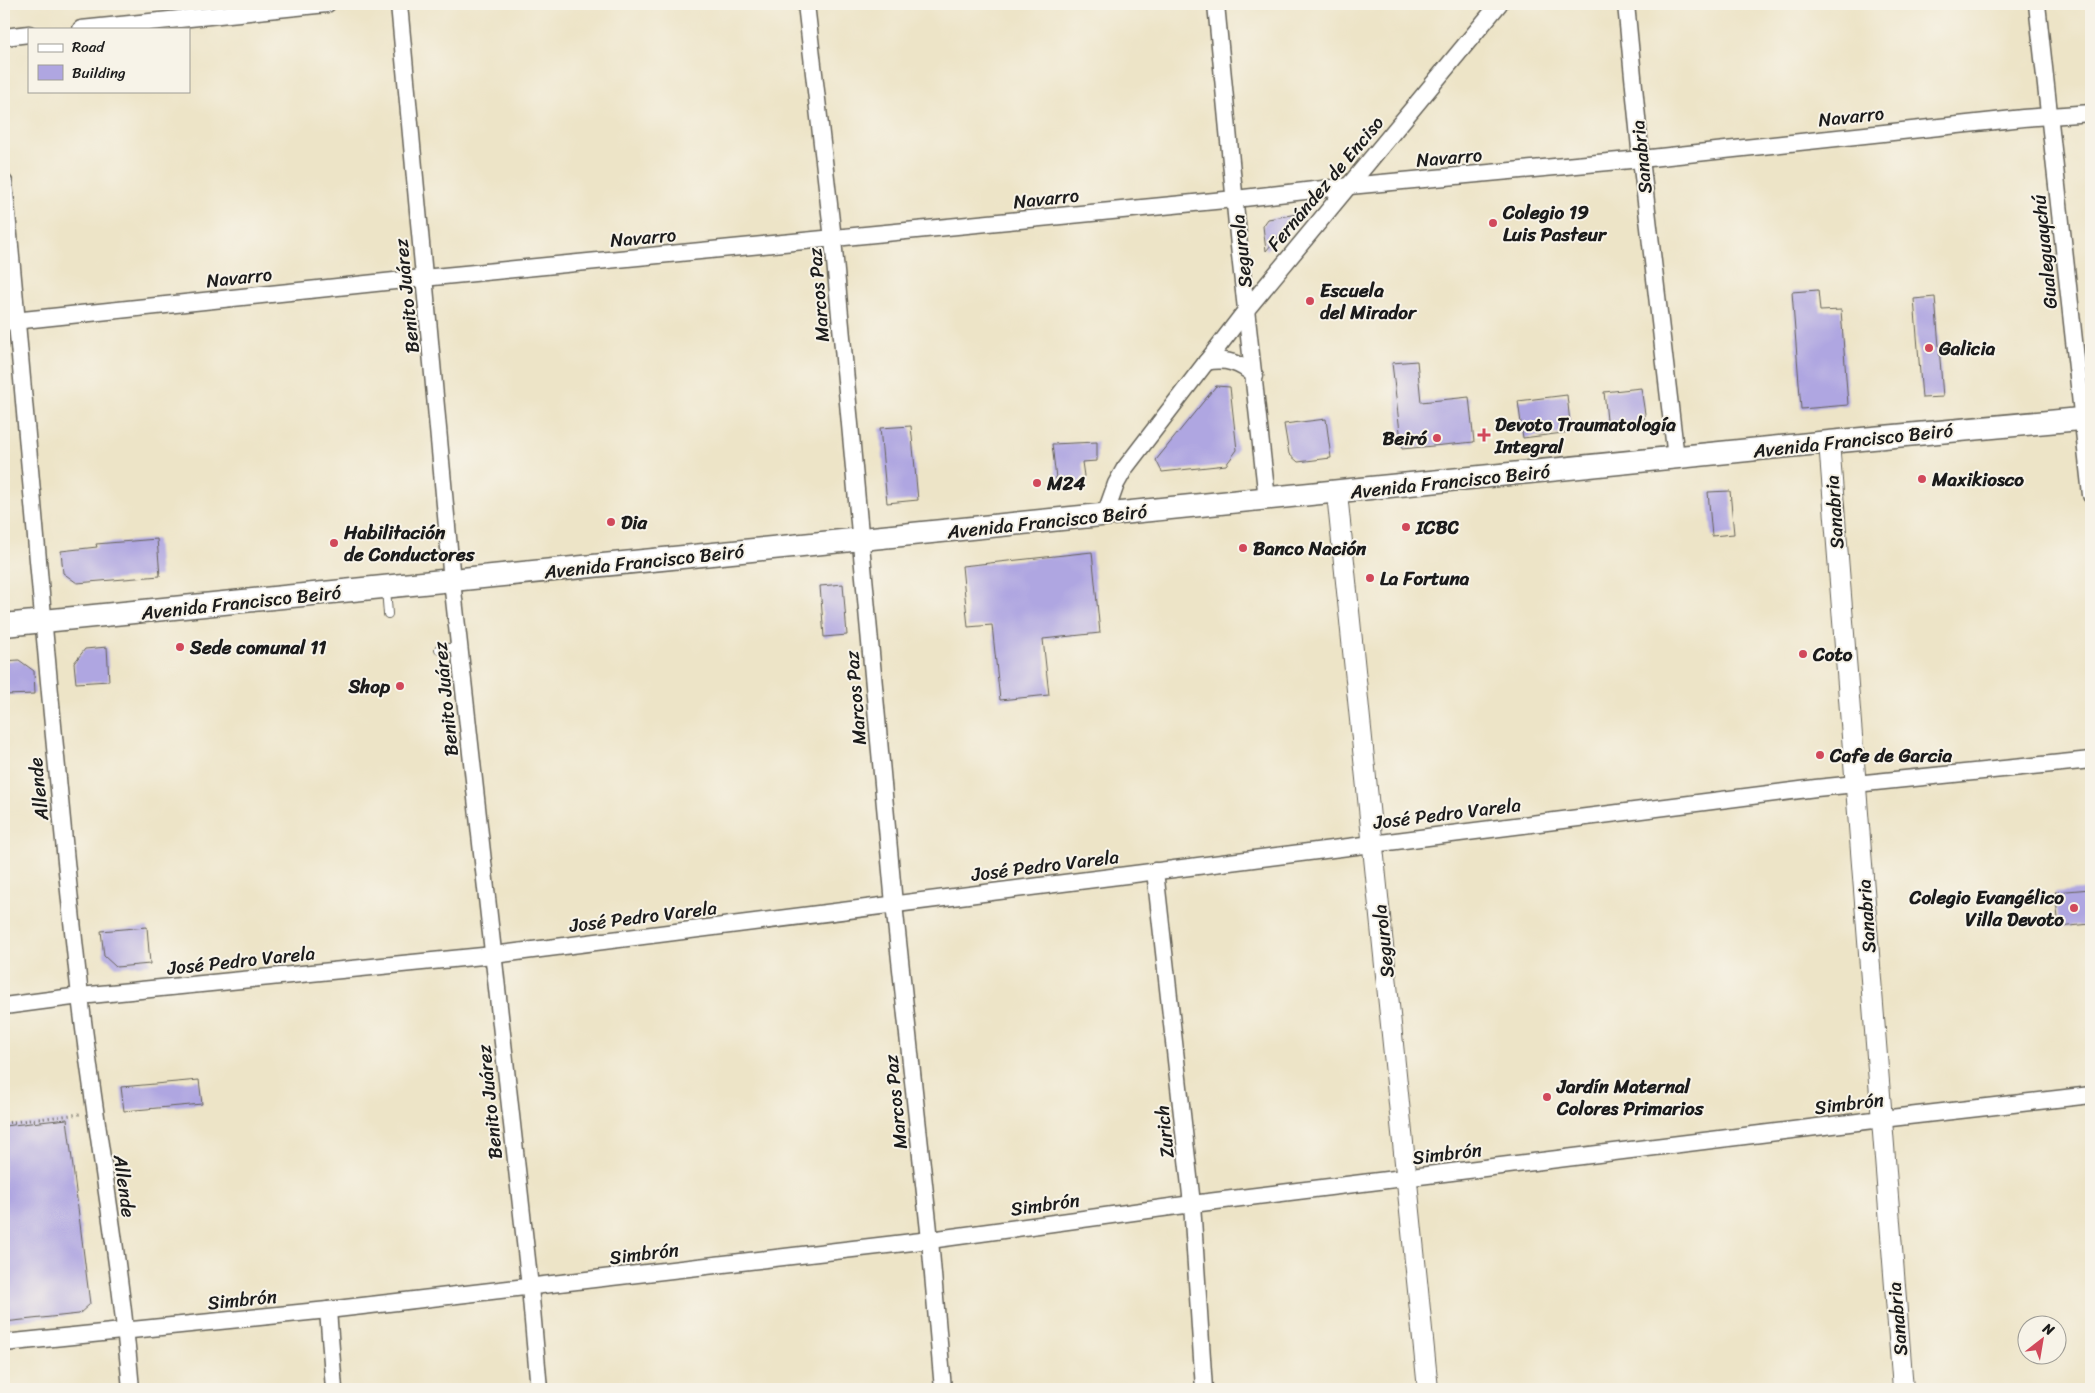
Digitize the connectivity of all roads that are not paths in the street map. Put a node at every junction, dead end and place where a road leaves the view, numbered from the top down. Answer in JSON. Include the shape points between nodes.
{"nodes":[{"id":1,"x":327,"y":4,"type":"edge"},
{"id":2,"x":399,"y":4,"type":"edge"},
{"id":3,"x":806,"y":4,"type":"edge"},
{"id":4,"x":1216,"y":4,"type":"edge"},
{"id":5,"x":1499,"y":4,"type":"edge"},
{"id":6,"x":1626,"y":4,"type":"edge"},
{"id":7,"x":2037,"y":4,"type":"edge"},
{"id":8,"x":91,"y":28,"type":"edge"},
{"id":9,"x":28,"y":34,"type":"edge"},
{"id":10,"x":4,"y":37,"type":"edge"},
{"id":11,"x":2091,"y":113,"type":"edge"},
{"id":12,"x":2049,"y":116,"type":"junction"},
{"id":13,"x":1641,"y":159,"type":"junction"},
{"id":14,"x":4,"y":182,"type":"edge"},
{"id":15,"x":1349,"y":186,"type":"junction"},
{"id":16,"x":1235,"y":199,"type":"junction"},
{"id":17,"x":833,"y":239,"type":"junction"},
{"id":18,"x":423,"y":278,"type":"junction"},
{"id":19,"x":1247,"y":309,"type":"junction"},
{"id":20,"x":10,"y":321,"type":"edge"},
{"id":21,"x":1206,"y":362,"type":"junction"},
{"id":22,"x":1255,"y":376,"type":"junction"},
{"id":23,"x":2087,"y":418,"type":"edge"},
{"id":24,"x":1829,"y":442,"type":"junction"},
{"id":25,"x":1676,"y":458,"type":"junction"},
{"id":26,"x":1337,"y":493,"type":"junction"},
{"id":27,"x":2091,"y":495,"type":"edge"},
{"id":28,"x":1267,"y":499,"type":"junction"},
{"id":29,"x":1105,"y":515,"type":"junction"},
{"id":30,"x":862,"y":540,"type":"junction"},
{"id":31,"x":452,"y":581,"type":"junction"},
{"id":32,"x":385,"y":587,"type":"junction"},
{"id":33,"x":388,"y":614,"type":"dead end"},
{"id":34,"x":43,"y":622,"type":"junction"},
{"id":35,"x":4,"y":625,"type":"edge"},
{"id":36,"x":459,"y":647,"type":"junction"},
{"id":37,"x":439,"y":649,"type":"dead end"},
{"id":38,"x":2091,"y":760,"type":"edge"},
{"id":39,"x":1856,"y":783,"type":"junction"},
{"id":40,"x":1373,"y":842,"type":"junction"},
{"id":41,"x":1155,"y":871,"type":"junction"},
{"id":42,"x":894,"y":904,"type":"junction"},
{"id":43,"x":494,"y":954,"type":"junction"},
{"id":44,"x":80,"y":996,"type":"junction"},
{"id":45,"x":4,"y":1006,"type":"edge"},
{"id":46,"x":2091,"y":1095,"type":"edge"},
{"id":47,"x":1882,"y":1119,"type":"junction"},
{"id":48,"x":1407,"y":1178,"type":"junction"},
{"id":49,"x":1192,"y":1204,"type":"junction"},
{"id":50,"x":930,"y":1240,"type":"junction"},
{"id":51,"x":530,"y":1287,"type":"junction"},
{"id":52,"x":328,"y":1310,"type":"junction"},
{"id":53,"x":126,"y":1331,"type":"junction"},
{"id":54,"x":4,"y":1344,"type":"edge"},
{"id":55,"x":132,"y":1389,"type":"edge"},
{"id":56,"x":334,"y":1389,"type":"edge"},
{"id":57,"x":539,"y":1389,"type":"edge"},
{"id":58,"x":943,"y":1389,"type":"edge"},
{"id":59,"x":1204,"y":1389,"type":"edge"},
{"id":60,"x":1428,"y":1389,"type":"edge"},
{"id":61,"x":1903,"y":1389,"type":"edge"}],
"edges":[{"from":1,"to":8,"type":"street"},
{"from":2,"to":18,"type":"street","name":"Benito Juárez"},
{"from":3,"to":17,"type":"street","name":"Marcos Paz"},
{"from":4,"to":16,"type":"street","name":"Segurola"},
{"from":5,"to":15,"type":"street","name":"Fernández de Enciso"},
{"from":6,"to":13,"type":"street","name":"Sanabria"},
{"from":7,"to":12,"type":"street","name":"Gualeguaychú"},
{"from":9,"to":10,"type":"street"},
{"from":11,"to":12,"type":"street","name":"Navarro"},
{"from":12,"to":13,"type":"street","name":"Navarro"},
{"from":12,"to":23,"type":"street","name":"Gualeguaychú"},
{"from":13,"to":15,"type":"street","name":"Navarro"},
{"from":13,"to":25,"type":"street","name":"Sanabria"},
{"from":14,"to":20,"type":"street","name":"Allende"},
{"from":15,"to":16,"type":"street","name":"Navarro"},
{"from":15,"to":19,"type":"street","name":"Fernández de Enciso"},
{"from":16,"to":17,"type":"street","name":"Navarro"},
{"from":16,"to":19,"type":"street","name":"Segurola"},
{"from":17,"to":18,"type":"street","name":"Navarro"},
{"from":17,"to":30,"type":"street","name":"Marcos Paz"},
{"from":18,"to":20,"type":"street","name":"Navarro"},
{"from":18,"to":31,"type":"street","name":"Benito Juárez"},
{"from":19,"to":21,"type":"street","name":"Fernández de Enciso"},
{"from":19,"to":22,"type":"street","name":"Segurola"},
{"from":20,"to":34,"type":"street","name":"Allende"},
{"from":21,"to":22,"type":"street","via":[[1232,361]]},
{"from":21,"to":29,"type":"street","name":"Fernández de Enciso","via":[[1125,468]]},
{"from":22,"to":28,"type":"street","name":"Segurola"},
{"from":23,"to":24,"type":"main road","name":"Avenida Francisco Beiró"},
{"from":23,"to":27,"type":"street","name":"Gualeguaychú"},
{"from":24,"to":25,"type":"main road","name":"Avenida Francisco Beiró"},
{"from":24,"to":39,"type":"street","name":"Sanabria"},
{"from":25,"to":26,"type":"main road","name":"Avenida Francisco Beiró"},
{"from":26,"to":28,"type":"main road","name":"Avenida Francisco Beiró"},
{"from":26,"to":40,"type":"street","name":"Segurola"},
{"from":28,"to":29,"type":"main road","name":"Avenida Francisco Beiró"},
{"from":29,"to":30,"type":"main road","name":"Avenida Francisco Beiró"},
{"from":30,"to":31,"type":"main road","name":"Avenida Francisco Beiró"},
{"from":30,"to":42,"type":"street","name":"Marcos Paz"},
{"from":31,"to":32,"type":"main road","name":"Avenida Francisco Beiró"},
{"from":31,"to":36,"type":"street","name":"Benito Juárez"},
{"from":32,"to":33,"type":"lane"},
{"from":32,"to":34,"type":"main road","name":"Avenida Francisco Beiró"},
{"from":34,"to":35,"type":"main road","name":"Avenida Francisco Beiró"},
{"from":34,"to":44,"type":"street","name":"Allende"},
{"from":36,"to":37,"type":"lane"},
{"from":36,"to":43,"type":"street","name":"Benito Juárez"},
{"from":38,"to":39,"type":"street","name":"José Pedro Varela"},
{"from":39,"to":40,"type":"street","name":"José Pedro Varela"},
{"from":39,"to":47,"type":"street","name":"Sanabria"},
{"from":40,"to":41,"type":"street","name":"José Pedro Varela"},
{"from":40,"to":48,"type":"street","name":"Segurola"},
{"from":41,"to":42,"type":"street","name":"José Pedro Varela"},
{"from":41,"to":49,"type":"street","name":"Zurich"},
{"from":42,"to":43,"type":"street","name":"José Pedro Varela"},
{"from":42,"to":50,"type":"street","name":"Marcos Paz"},
{"from":43,"to":44,"type":"street","name":"José Pedro Varela"},
{"from":43,"to":51,"type":"street","name":"Benito Juárez"},
{"from":44,"to":45,"type":"street","name":"José Pedro Varela"},
{"from":44,"to":53,"type":"street","name":"Allende"},
{"from":46,"to":47,"type":"street","name":"Simbrón"},
{"from":47,"to":48,"type":"street","name":"Simbrón"},
{"from":47,"to":61,"type":"street","name":"Sanabria"},
{"from":48,"to":49,"type":"street","name":"Simbrón"},
{"from":48,"to":60,"type":"street","name":"Segurola"},
{"from":49,"to":50,"type":"street","name":"Simbrón"},
{"from":49,"to":59,"type":"street","name":"Zurich"},
{"from":50,"to":51,"type":"street","name":"Simbrón"},
{"from":50,"to":58,"type":"street","name":"Marcos Paz"},
{"from":51,"to":52,"type":"street","name":"Simbrón"},
{"from":51,"to":57,"type":"street","name":"Benito Juárez"},
{"from":52,"to":53,"type":"street","name":"Simbrón"},
{"from":52,"to":56,"type":"street"},
{"from":53,"to":54,"type":"street","name":"Simbrón"},
{"from":53,"to":55,"type":"street","name":"Allende"}]}
